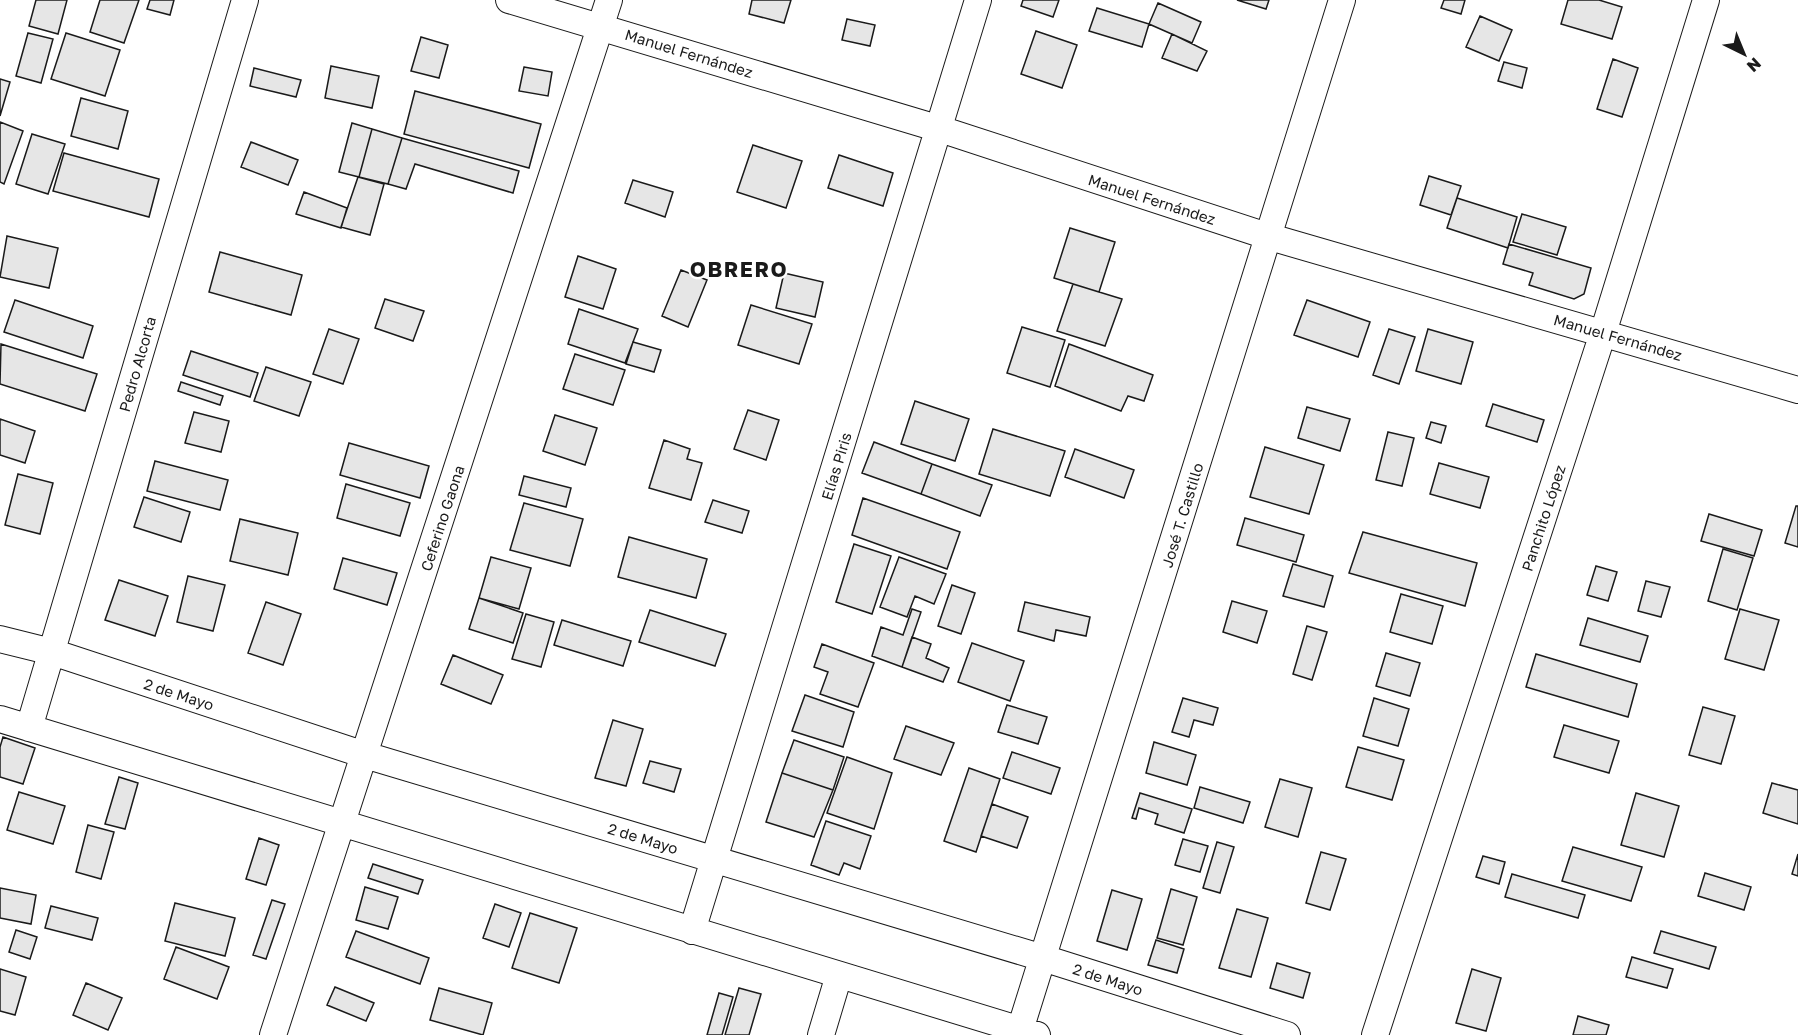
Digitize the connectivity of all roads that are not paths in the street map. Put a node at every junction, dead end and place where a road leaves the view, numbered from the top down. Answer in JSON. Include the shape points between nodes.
{"nodes":[{"id":1,"x":245,"y":0,"type":"edge"},
{"id":2,"x":509,"y":0,"type":"edge"},
{"id":3,"x":609,"y":0,"type":"edge"},
{"id":4,"x":978,"y":0,"type":"edge"},
{"id":5,"x":1342,"y":0,"type":"edge"},
{"id":6,"x":1706,"y":0,"type":"edge"},
{"id":7,"x":601,"y":27,"type":"junction"},
{"id":8,"x":940,"y":129,"type":"junction"},
{"id":9,"x":1270,"y":237,"type":"junction"},
{"id":10,"x":1603,"y":333,"type":"junction"},
{"id":11,"x":1798,"y":390,"type":"edge"},
{"id":12,"x":0,"y":639,"type":"edge"},
{"id":13,"x":52,"y":652,"type":"junction"},
{"id":14,"x":0,"y":719,"type":"edge"},
{"id":15,"x":29,"y":728,"type":"junction"},
{"id":16,"x":364,"y":755,"type":"junction"},
{"id":17,"x":342,"y":824,"type":"junction"},
{"id":18,"x":715,"y":859,"type":"junction"},
{"id":19,"x":692,"y":931,"type":"junction"},
{"id":20,"x":1043,"y":958,"type":"junction"},
{"id":21,"x":839,"y":975,"type":"junction"},
{"id":22,"x":1028,"y":1033,"type":"edge"},
{"id":23,"x":273,"y":1035,"type":"edge"},
{"id":24,"x":821,"y":1035,"type":"edge"},
{"id":25,"x":1287,"y":1035,"type":"edge"},
{"id":26,"x":1375,"y":1035,"type":"edge"}],
"edges":[{"from":1,"to":13,"type":"street","name":"Pedro Alcorta"},
{"from":2,"to":7,"type":"street","name":"Manuel Fernández"},
{"from":3,"to":7,"type":"street","name":"Ceferino Gaona"},
{"from":4,"to":8,"type":"street","name":"Elías Piris"},
{"from":5,"to":9,"type":"street","name":"José T. Castillo"},
{"from":6,"to":10,"type":"street","name":"Panchito López"},
{"from":7,"to":8,"type":"street","name":"Manuel Fernández"},
{"from":7,"to":16,"type":"street","name":"Ceferino Gaona"},
{"from":8,"to":9,"type":"street","name":"Manuel Fernández"},
{"from":8,"to":18,"type":"street","name":"Elías Piris"},
{"from":9,"to":10,"type":"street","name":"Manuel Fernández"},
{"from":9,"to":20,"type":"street","name":"José T. Castillo"},
{"from":10,"to":11,"type":"street","name":"Manuel Fernández"},
{"from":10,"to":26,"type":"street","name":"Panchito López"},
{"from":12,"to":13,"type":"street","name":"2 de Mayo"},
{"from":13,"to":15,"type":"street","name":"Pedro Alcorta"},
{"from":13,"to":16,"type":"street","name":"2 de Mayo"},
{"from":14,"to":15,"type":"street"},
{"from":15,"to":17,"type":"street"},
{"from":16,"to":17,"type":"street","name":"Ceferino Gaona"},
{"from":16,"to":18,"type":"street","name":"2 de Mayo"},
{"from":17,"to":19,"type":"street"},
{"from":17,"to":23,"type":"street","name":"Ceferino Gaona"},
{"from":18,"to":19,"type":"street","name":"Elías Piris"},
{"from":18,"to":20,"type":"street","name":"2 de Mayo"},
{"from":19,"to":21,"type":"street"},
{"from":20,"to":22,"type":"street","name":"José T. Castillo"},
{"from":20,"to":25,"type":"street","name":"2 de Mayo"},
{"from":21,"to":22,"type":"street"},
{"from":21,"to":24,"type":"street"}]}
